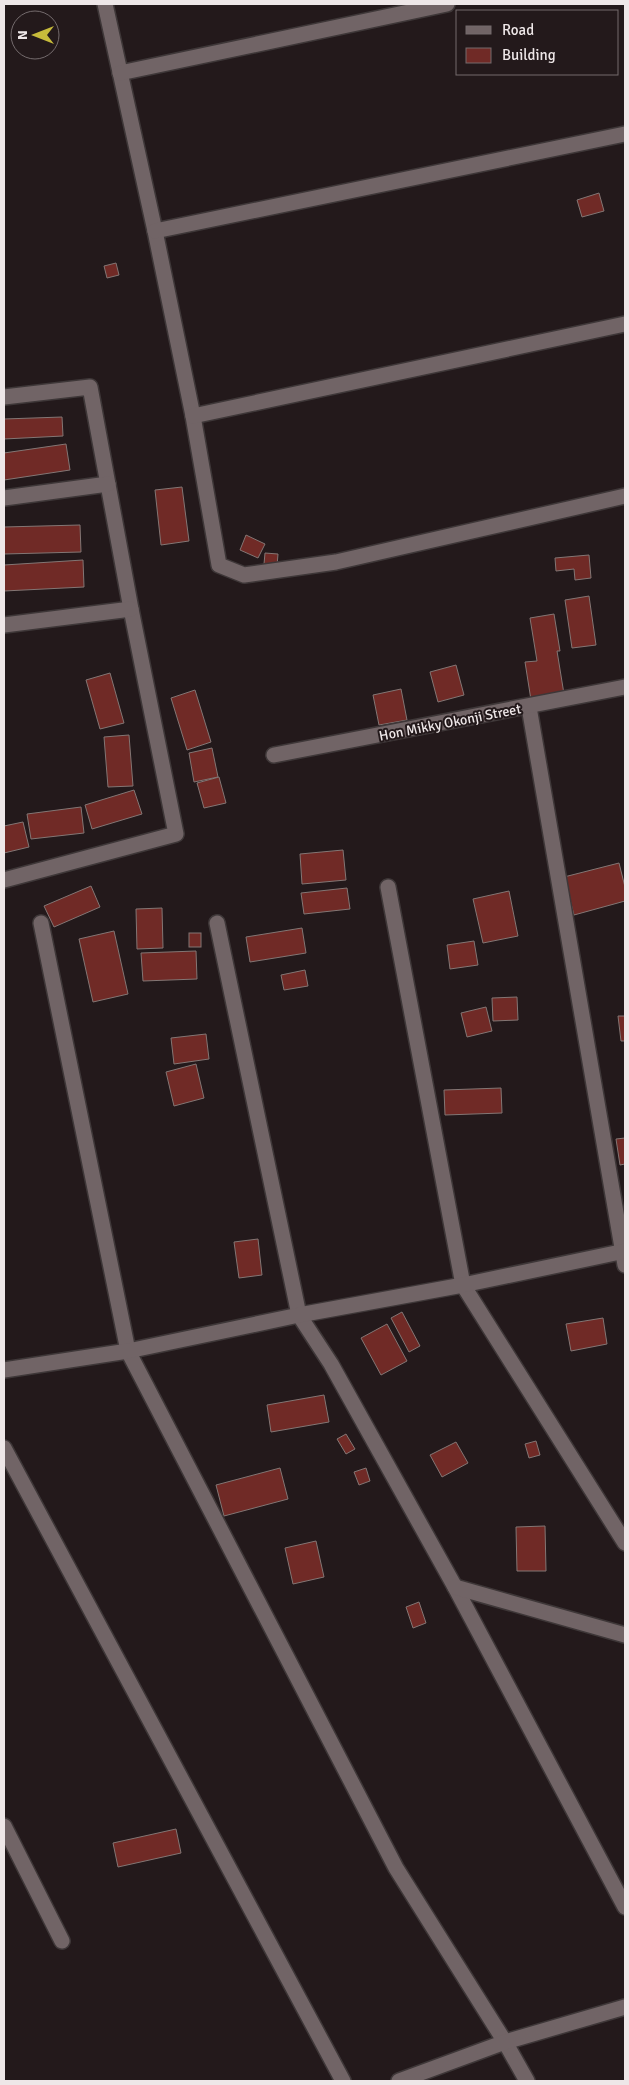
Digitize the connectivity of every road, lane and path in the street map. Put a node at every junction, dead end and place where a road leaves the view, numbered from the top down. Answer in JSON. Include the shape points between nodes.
{"nodes":[{"id":1,"x":105,"y":4,"type":"edge"},
{"id":2,"x":447,"y":4,"type":"edge"},
{"id":3,"x":120,"y":73,"type":"junction"},
{"id":4,"x":625,"y":134,"type":"edge"},
{"id":5,"x":155,"y":231,"type":"junction"},
{"id":6,"x":625,"y":324,"type":"edge"},
{"id":7,"x":4,"y":397,"type":"edge"},
{"id":8,"x":192,"y":416,"type":"junction"},
{"id":9,"x":108,"y":484,"type":"junction"},
{"id":10,"x":625,"y":496,"type":"edge"},
{"id":11,"x":4,"y":498,"type":"edge"},
{"id":12,"x":131,"y":609,"type":"junction"},
{"id":13,"x":4,"y":625,"type":"edge"},
{"id":14,"x":625,"y":687,"type":"edge"},
{"id":15,"x":528,"y":707,"type":"junction"},
{"id":16,"x":274,"y":755,"type":"dead end"},
{"id":17,"x":4,"y":880,"type":"edge"},
{"id":18,"x":388,"y":888,"type":"dead end"},
{"id":19,"x":41,"y":923,"type":"dead end"},
{"id":20,"x":217,"y":923,"type":"dead end"},
{"id":21,"x":624,"y":1256,"type":"edge"},
{"id":22,"x":463,"y":1285,"type":"junction"},
{"id":23,"x":299,"y":1315,"type":"junction"},
{"id":24,"x":128,"y":1351,"type":"junction"},
{"id":25,"x":4,"y":1370,"type":"edge"},
{"id":26,"x":4,"y":1448,"type":"edge"},
{"id":27,"x":625,"y":1543,"type":"edge"},
{"id":28,"x":455,"y":1587,"type":"junction"},
{"id":29,"x":625,"y":1635,"type":"edge"},
{"id":30,"x":4,"y":1826,"type":"edge"},
{"id":31,"x":625,"y":1908,"type":"edge"},
{"id":32,"x":62,"y":1941,"type":"dead end"},
{"id":33,"x":625,"y":2007,"type":"edge"},
{"id":34,"x":505,"y":2042,"type":"junction"},
{"id":35,"x":343,"y":2081,"type":"edge"},
{"id":36,"x":400,"y":2081,"type":"edge"},
{"id":37,"x":527,"y":2081,"type":"edge"}],
"edges":[{"from":1,"to":3,"type":"street"},
{"from":2,"to":3,"type":"street"},
{"from":3,"to":5,"type":"street"},
{"from":4,"to":5,"type":"street"},
{"from":5,"to":8,"type":"street"},
{"from":6,"to":8,"type":"street"},
{"from":7,"to":9,"type":"street","via":[[90,387]]},
{"from":8,"to":10,"type":"street","via":[[219,564],[244,575],[336,562]]},
{"from":9,"to":11,"type":"street"},
{"from":9,"to":12,"type":"street"},
{"from":12,"to":13,"type":"street"},
{"from":12,"to":17,"type":"street","via":[[176,834]]},
{"from":14,"to":15,"type":"street","name":"Hon Mikky Okonji Street"},
{"from":15,"to":16,"type":"street","name":"Hon Mikky Okonji Street"},
{"from":15,"to":21,"type":"street"},
{"from":18,"to":22,"type":"street"},
{"from":19,"to":24,"type":"street"},
{"from":20,"to":23,"type":"street"},
{"from":21,"to":22,"type":"street"},
{"from":22,"to":23,"type":"street"},
{"from":22,"to":27,"type":"street"},
{"from":23,"to":24,"type":"street"},
{"from":23,"to":28,"type":"street","via":[[331,1364]]},
{"from":24,"to":25,"type":"street"},
{"from":24,"to":34,"type":"street","via":[[396,1868]]},
{"from":26,"to":35,"type":"street"},
{"from":28,"to":29,"type":"street"},
{"from":28,"to":31,"type":"street"},
{"from":30,"to":32,"type":"street"},
{"from":33,"to":34,"type":"street"},
{"from":34,"to":36,"type":"street"},
{"from":34,"to":37,"type":"street"}]}
